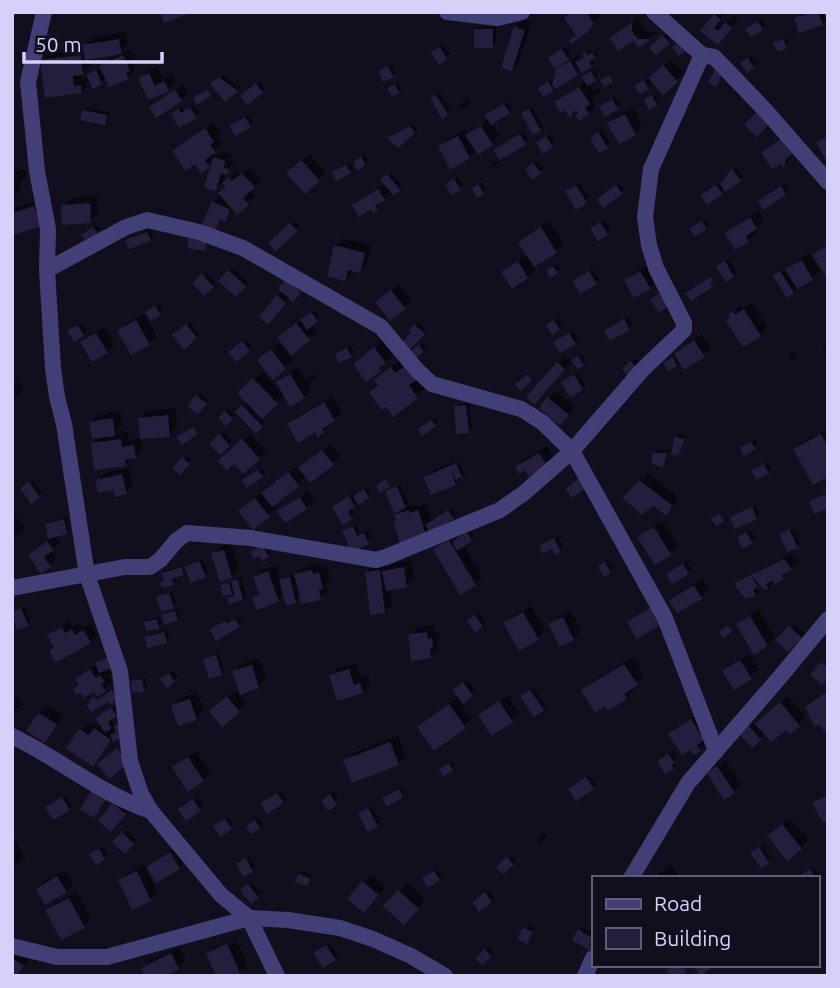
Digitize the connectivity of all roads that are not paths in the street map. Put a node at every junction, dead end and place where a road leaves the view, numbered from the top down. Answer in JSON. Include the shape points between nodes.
{"nodes":[{"id":1,"x":44,"y":12,"type":"edge"},
{"id":2,"x":447,"y":12,"type":"edge"},
{"id":3,"x":522,"y":12,"type":"edge"},
{"id":4,"x":654,"y":12,"type":"edge"},
{"id":5,"x":702,"y":55,"type":"junction"},
{"id":6,"x":828,"y":182,"type":"edge"},
{"id":7,"x":47,"y":270,"type":"junction"},
{"id":8,"x":572,"y":451,"type":"junction"},
{"id":9,"x":87,"y":575,"type":"junction"},
{"id":10,"x":12,"y":588,"type":"edge"},
{"id":11,"x":828,"y":619,"type":"edge"},
{"id":12,"x":12,"y":736,"type":"edge"},
{"id":13,"x":716,"y":751,"type":"junction"},
{"id":14,"x":150,"y":811,"type":"junction"},
{"id":15,"x":632,"y":876,"type":"edge"},
{"id":16,"x":249,"y":918,"type":"junction"},
{"id":17,"x":12,"y":946,"type":"edge"},
{"id":18,"x":277,"y":976,"type":"edge"},
{"id":19,"x":446,"y":976,"type":"edge"}],
"edges":[{"from":1,"to":7,"type":"street","via":[[28,82],[48,229]]},
{"from":2,"to":3,"type":"street","via":[[498,18]]},
{"from":4,"to":5,"type":"street"},
{"from":5,"to":6,"type":"street","via":[[719,62]]},
{"from":5,"to":8,"type":"street","via":[[651,169],[645,217],[656,268],[684,330],[643,369]]},
{"from":7,"to":8,"type":"street","via":[[147,220],[199,232],[243,248],[382,327],[432,384],[521,409]]},
{"from":7,"to":9,"type":"street","via":[[53,368]]},
{"from":8,"to":9,"type":"street","via":[[500,510],[376,560],[251,538],[187,533],[150,567]]},
{"from":8,"to":13,"type":"street","via":[[665,618]]},
{"from":9,"to":10,"type":"street"},
{"from":9,"to":14,"type":"street","via":[[120,671],[130,761]]},
{"from":11,"to":13,"type":"street"},
{"from":12,"to":14,"type":"street","via":[[102,791]]},
{"from":13,"to":15,"type":"street","via":[[688,783]]},
{"from":14,"to":16,"type":"street","via":[[221,895]]},
{"from":16,"to":17,"type":"street","via":[[107,957],[57,957]]},
{"from":16,"to":18,"type":"street"},
{"from":16,"to":19,"type":"street","via":[[340,928],[398,950]]}]}
